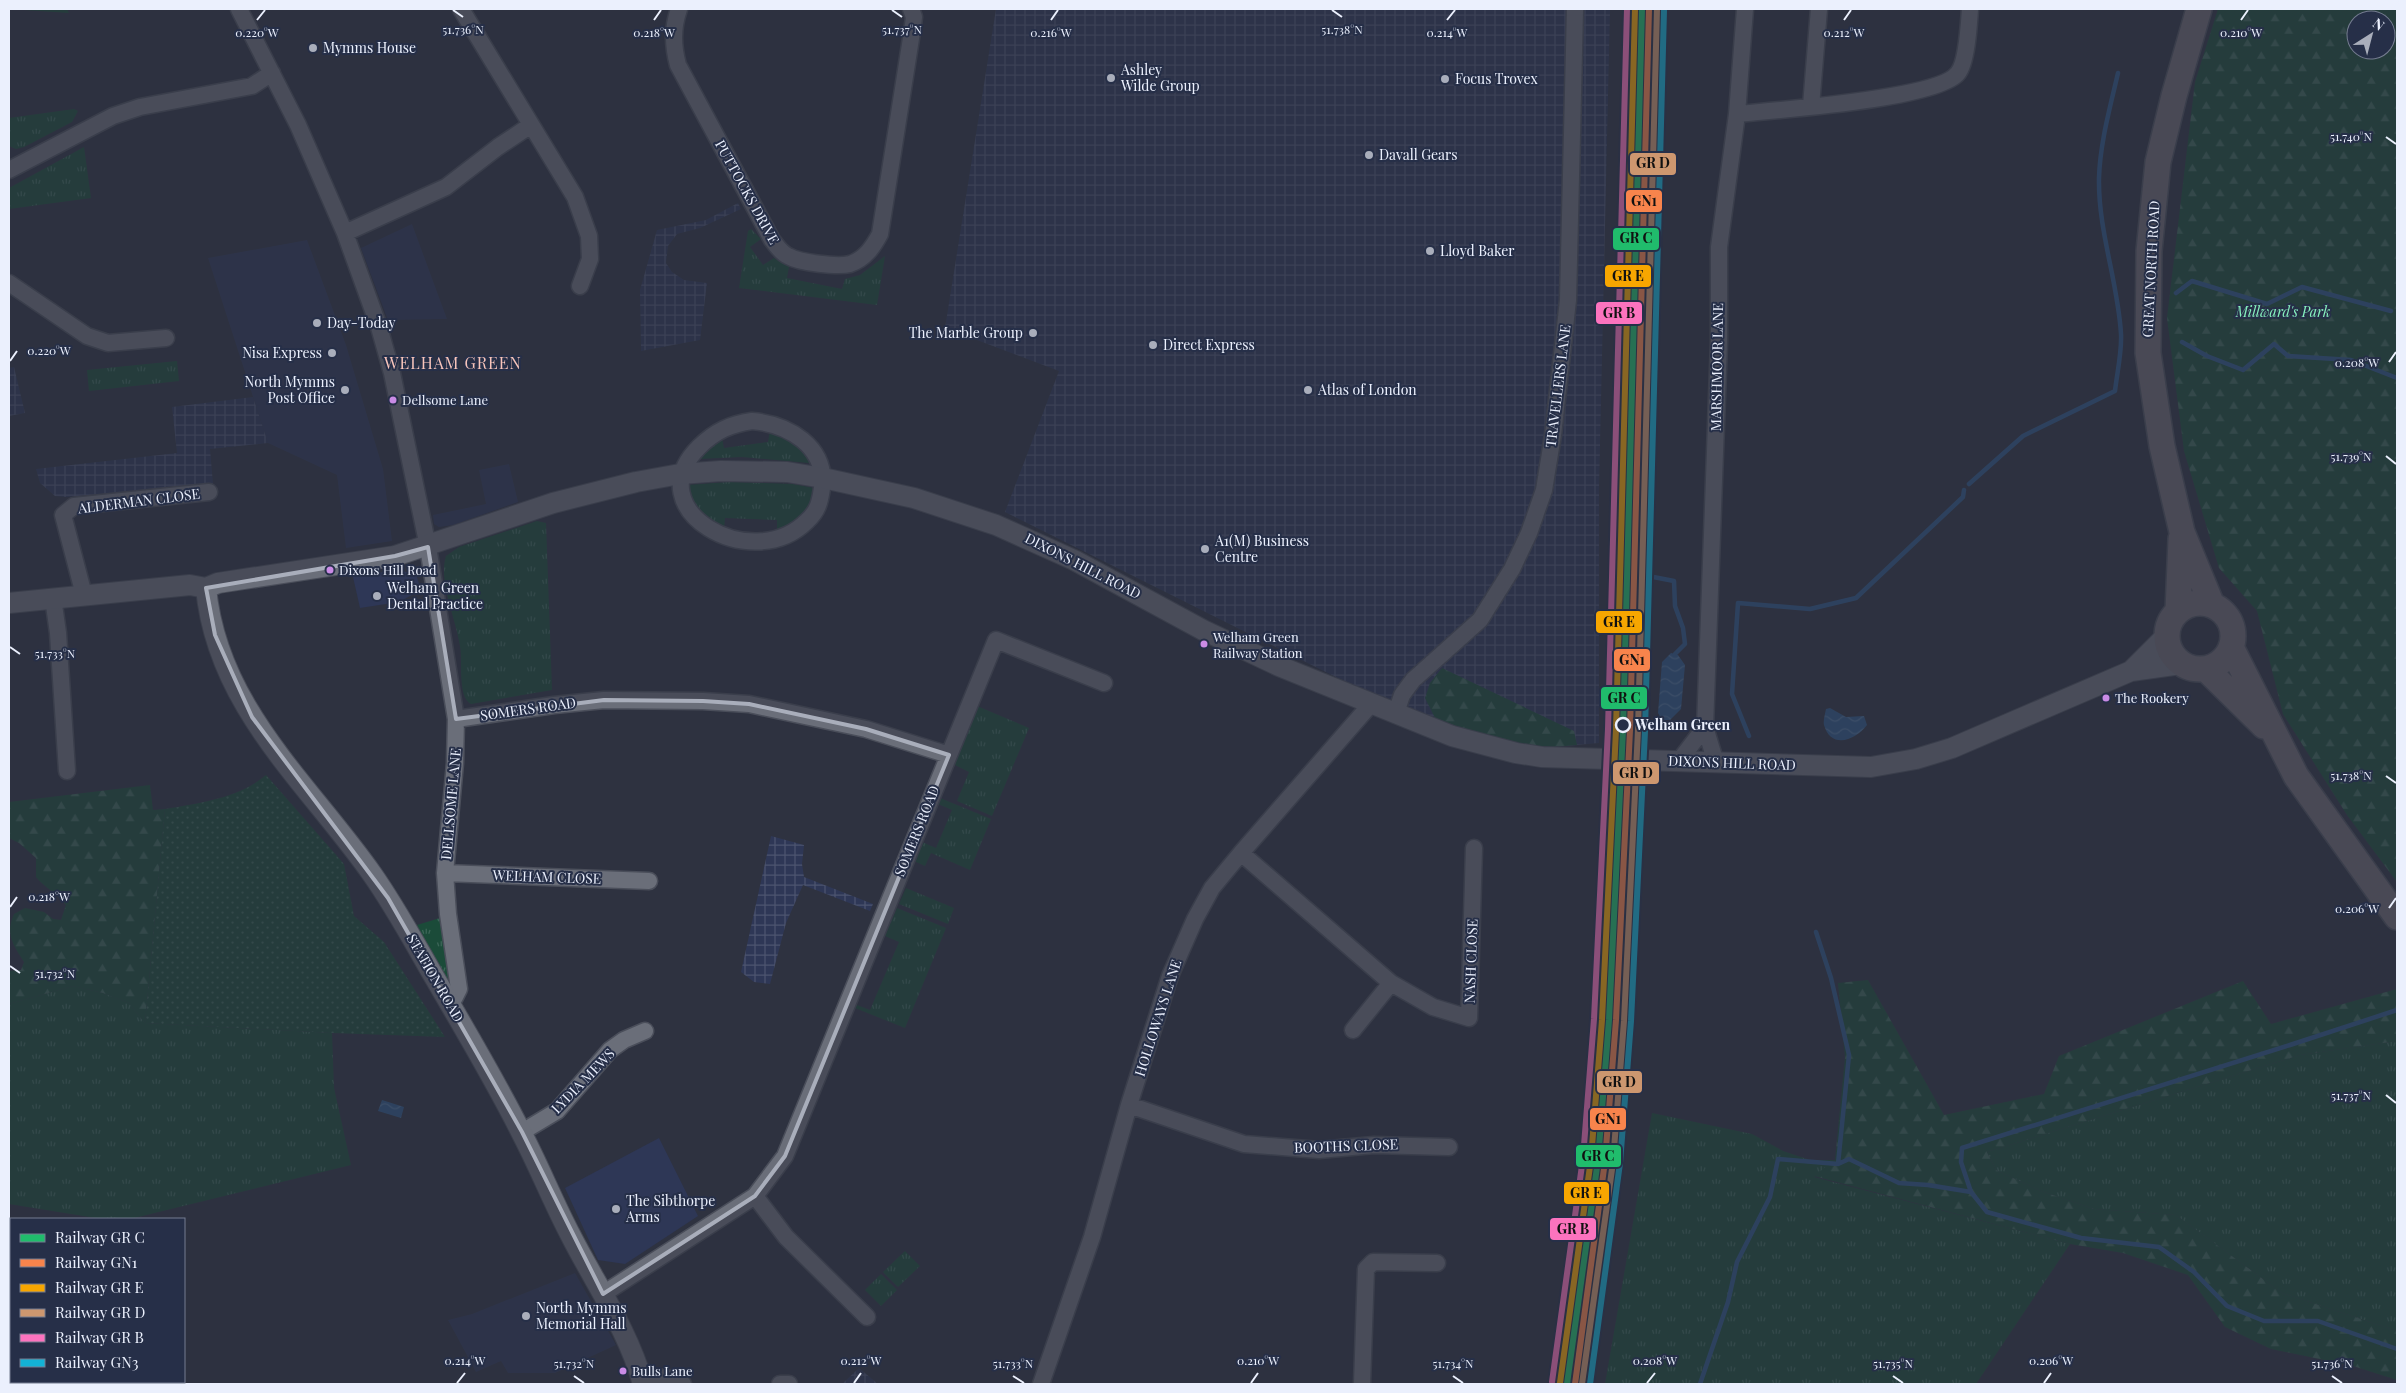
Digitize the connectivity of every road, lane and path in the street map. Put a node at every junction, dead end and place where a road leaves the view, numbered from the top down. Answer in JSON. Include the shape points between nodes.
{"nodes":[{"id":1,"x":239,"y":9,"type":"edge"},
{"id":2,"x":461,"y":9,"type":"edge"},
{"id":3,"x":679,"y":9,"type":"edge"},
{"id":4,"x":911,"y":9,"type":"edge"},
{"id":5,"x":1575,"y":9,"type":"edge"},
{"id":6,"x":1745,"y":9,"type":"edge"},
{"id":7,"x":1819,"y":9,"type":"edge"},
{"id":8,"x":1970,"y":9,"type":"edge"},
{"id":9,"x":2199,"y":9,"type":"edge"},
{"id":10,"x":272,"y":73,"type":"junction"},
{"id":11,"x":1811,"y":106,"type":"junction"},
{"id":12,"x":1738,"y":114,"type":"junction"},
{"id":13,"x":531,"y":125,"type":"junction"},
{"id":14,"x":9,"y":170,"type":"edge"},
{"id":15,"x":345,"y":233,"type":"junction"},
{"id":16,"x":9,"y":283,"type":"edge"},
{"id":17,"x":580,"y":286,"type":"dead end"},
{"id":18,"x":166,"y":338,"type":"dead end"},
{"id":19,"x":680,"y":474,"type":"junction"},
{"id":20,"x":823,"y":478,"type":"junction"},
{"id":21,"x":209,"y":492,"type":"dead end"},
{"id":22,"x":2182,"y":532,"type":"junction"},
{"id":23,"x":428,"y":547,"type":"junction"},
{"id":24,"x":206,"y":588,"type":"junction"},
{"id":25,"x":84,"y":595,"type":"junction"},
{"id":26,"x":53,"y":598,"type":"junction"},
{"id":27,"x":9,"y":603,"type":"edge"},
{"id":28,"x":2212,"y":605,"type":"junction"},
{"id":29,"x":2178,"y":611,"type":"junction"},
{"id":30,"x":2166,"y":636,"type":"junction"},
{"id":31,"x":2231,"y":647,"type":"junction"},
{"id":32,"x":2181,"y":664,"type":"junction"},
{"id":33,"x":2206,"y":669,"type":"junction"},
{"id":34,"x":2131,"y":671,"type":"junction"},
{"id":35,"x":1104,"y":683,"type":"dead end"},
{"id":36,"x":1371,"y":704,"type":"junction"},
{"id":37,"x":1396,"y":713,"type":"junction"},
{"id":38,"x":456,"y":719,"type":"junction"},
{"id":39,"x":1706,"y":727,"type":"junction"},
{"id":40,"x":2280,"y":741,"type":"junction"},
{"id":41,"x":948,"y":755,"type":"junction"},
{"id":42,"x":1672,"y":761,"type":"junction"},
{"id":43,"x":1716,"y":763,"type":"junction"},
{"id":44,"x":67,"y":771,"type":"dead end"},
{"id":45,"x":1474,"y":848,"type":"dead end"},
{"id":46,"x":1241,"y":853,"type":"junction"},
{"id":47,"x":445,"y":873,"type":"junction"},
{"id":48,"x":649,"y":881,"type":"dead end"},
{"id":49,"x":2397,"y":917,"type":"edge"},
{"id":50,"x":1391,"y":982,"type":"junction"},
{"id":51,"x":449,"y":1002,"type":"junction"},
{"id":52,"x":1353,"y":1030,"type":"dead end"},
{"id":53,"x":645,"y":1031,"type":"dead end"},
{"id":54,"x":1129,"y":1105,"type":"junction"},
{"id":55,"x":522,"y":1132,"type":"junction"},
{"id":56,"x":1450,"y":1147,"type":"dead end"},
{"id":57,"x":755,"y":1196,"type":"junction"},
{"id":58,"x":1437,"y":1263,"type":"dead end"},
{"id":59,"x":603,"y":1294,"type":"junction"},
{"id":60,"x":867,"y":1317,"type":"dead end"},
{"id":61,"x":642,"y":1383,"type":"edge"},
{"id":62,"x":683,"y":1384,"type":"edge"},
{"id":63,"x":780,"y":1384,"type":"edge"},
{"id":64,"x":789,"y":1384,"type":"edge"},
{"id":65,"x":1041,"y":1384,"type":"edge"},
{"id":66,"x":1362,"y":1384,"type":"edge"}],
"edges":[{"from":1,"to":10,"type":"street","name":"DELLSOME LANE"},
{"from":2,"to":13,"type":"street"},
{"from":3,"to":4,"type":"street","name":"PUTTOCKS DRIVE","via":[[674,32],[678,65],[772,240],[789,257],[837,265],[850,264],[862,258],[880,234],[912,32],[914,17]]},
{"from":5,"to":37,"type":"street","name":"TRAVELLERS LANE","via":[[1568,300],[1554,435],[1544,490],[1529,534],[1512,569],[1480,620],[1413,680],[1402,695]]},
{"from":6,"to":12,"type":"street","name":"MARSHMOOR LANE"},
{"from":7,"to":11,"type":"street"},
{"from":8,"to":11,"type":"street","via":[[1959,72],[1945,83],[1922,90]]},
{"from":9,"to":22,"type":"main road","name":"GREAT NORTH ROAD","via":[[2158,162],[2149,251],[2148,353],[2162,446]]},
{"from":10,"to":14,"type":"street","via":[[252,86],[140,107],[113,116]]},
{"from":10,"to":15,"type":"street","name":"DELLSOME LANE"},
{"from":11,"to":12,"type":"street"},
{"from":12,"to":39,"type":"street","name":"MARSHMOOR LANE","via":[[1719,248],[1719,342]]},
{"from":13,"to":15,"type":"street","via":[[446,187]]},
{"from":13,"to":17,"type":"street","via":[[575,197],[585,220],[590,259]]},
{"from":15,"to":23,"type":"street","name":"DELLSOME LANE","via":[[380,327]]},
{"from":16,"to":18,"type":"street","via":[[87,336],[108,343]]},
{"from":19,"to":20,"type":"street","name":"DIXONS HILL ROAD","via":[[754,470]]},
{"from":19,"to":20,"type":"street","via":[[694,452],[715,433],[737,423],[752,421],[771,423],[800,438],[820,461]]},
{"from":19,"to":20,"type":"street","via":[[683,497],[702,525],[716,534],[759,541],[785,536],[805,523],[820,503]]},
{"from":19,"to":23,"type":"street","name":"DIXONS HILL ROAD","via":[[553,503]]},
{"from":20,"to":36,"type":"street","name":"DIXONS HILL ROAD","via":[[914,498],[1017,533],[1203,630]]},
{"from":21,"to":25,"type":"street","name":"ALDERMAN CLOSE","via":[[74,506],[63,515]]},
{"from":22,"to":28,"type":"main road","name":"GREAT NORTH ROAD"},
{"from":22,"to":29,"type":"main road","name":"GREAT NORTH ROAD"},
{"from":23,"to":24,"type":"street","name":"DIXONS HILL ROAD","via":[[395,556],[218,583]]},
{"from":23,"to":38,"type":"street","name":"DELLSOME LANE"},
{"from":24,"to":25,"type":"street","name":"DIXONS HILL ROAD","via":[[190,585]]},
{"from":24,"to":51,"type":"street","name":"STATION ROAD","via":[[215,635],[252,717],[275,753],[372,874]]},
{"from":25,"to":26,"type":"street","name":"DIXONS HILL ROAD"},
{"from":26,"to":27,"type":"street","name":"DIXONS HILL ROAD"},
{"from":26,"to":44,"type":"street"},
{"from":28,"to":29,"type":"main road","via":[[2188,605]]},
{"from":28,"to":31,"type":"main road","via":[[2230,622]]},
{"from":29,"to":30,"type":"main road","via":[[2168,624]]},
{"from":30,"to":32,"type":"main road","via":[[2174,658]]},
{"from":30,"to":34,"type":"street","name":"DIXONS HILL ROAD"},
{"from":31,"to":33,"type":"main road","via":[[2219,664]]},
{"from":31,"to":40,"type":"main road"},
{"from":32,"to":33,"type":"main road","via":[[2193,669]]},
{"from":32,"to":34,"type":"street","name":"DIXONS HILL ROAD"},
{"from":33,"to":40,"type":"main road"},
{"from":34,"to":43,"type":"street","name":"DIXONS HILL ROAD","via":[[1952,748],[1916,760],[1871,766]]},
{"from":35,"to":41,"type":"street","via":[[996,640]]},
{"from":36,"to":37,"type":"street","name":"DIXONS HILL ROAD"},
{"from":36,"to":46,"type":"street","name":"HOLLOWAYS LANE"},
{"from":37,"to":42,"type":"street","name":"DIXONS HILL ROAD","via":[[1452,736],[1516,753]]},
{"from":38,"to":41,"type":"street","name":"SOMERS ROAD","via":[[604,700],[748,704],[866,728]]},
{"from":38,"to":47,"type":"street","name":"DELLSOME LANE"},
{"from":39,"to":42,"type":"street"},
{"from":39,"to":43,"type":"street","name":"MARSHMOOR LANE"},
{"from":40,"to":49,"type":"main road","via":[[2296,776]]},
{"from":41,"to":57,"type":"street","name":"SOMERS ROAD","via":[[797,1130],[785,1156]]},
{"from":42,"to":43,"type":"street","name":"DIXONS HILL ROAD"},
{"from":45,"to":50,"type":"street","name":"NASH CLOSE","via":[[1469,1018],[1433,1007]]},
{"from":46,"to":50,"type":"street","name":"NASH CLOSE"},
{"from":46,"to":54,"type":"street","name":"HOLLOWAYS LANE","via":[[1212,888],[1181,949]]},
{"from":47,"to":48,"type":"street","name":"WELHAM CLOSE"},
{"from":47,"to":51,"type":"street","name":"DELLSOME LANE","via":[[458,990]]},
{"from":50,"to":52,"type":"street"},
{"from":51,"to":55,"type":"street","name":"STATION ROAD"},
{"from":53,"to":55,"type":"street","name":"LYDIA MEWS","via":[[610,1050],[557,1111]]},
{"from":54,"to":56,"type":"street","name":"BOOTHS CLOSE","via":[[1244,1144],[1318,1150],[1374,1145]]},
{"from":54,"to":65,"type":"street","name":"HOLLOWAYS LANE","via":[[1092,1237]]},
{"from":55,"to":59,"type":"street","name":"STATION ROAD","via":[[571,1236]]},
{"from":57,"to":59,"type":"street","name":"SOMERS ROAD"},
{"from":57,"to":60,"type":"street","via":[[786,1237]]},
{"from":58,"to":66,"type":"street","via":[[1373,1262],[1366,1269]]},
{"from":59,"to":61,"type":"street","name":"STATION ROAD","via":[[624,1333]]},
{"from":61,"to":62,"type":"street","via":[[663,1377]]},
{"from":63,"to":64,"type":"street"}]}
